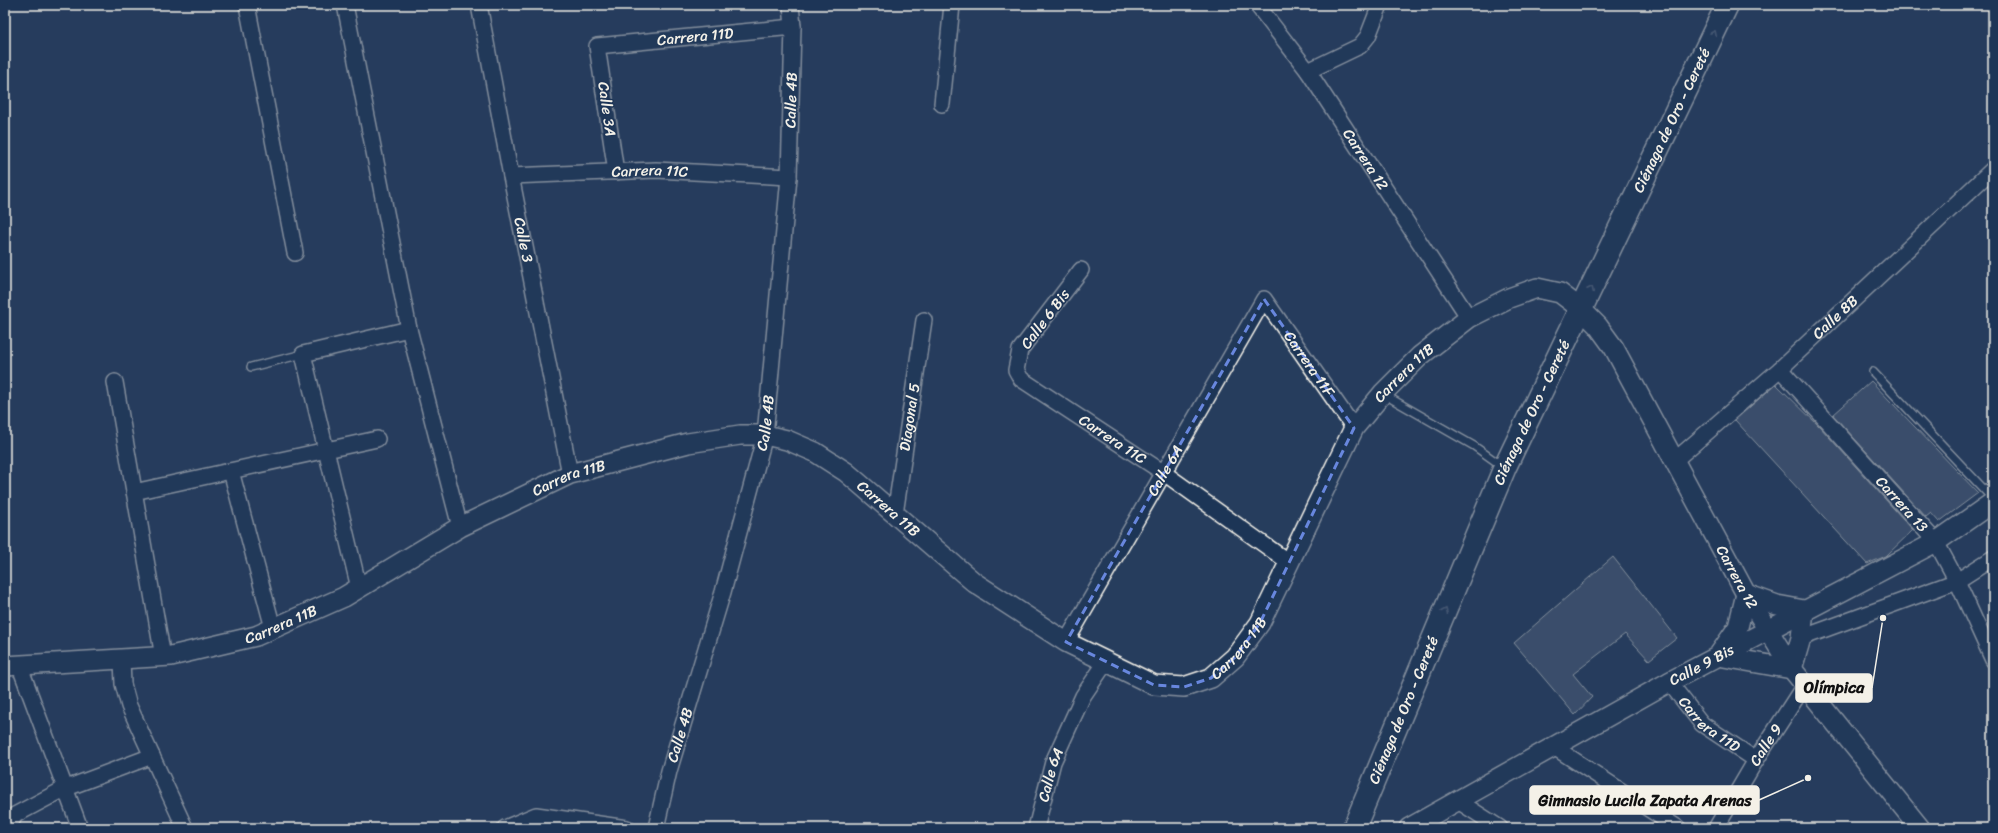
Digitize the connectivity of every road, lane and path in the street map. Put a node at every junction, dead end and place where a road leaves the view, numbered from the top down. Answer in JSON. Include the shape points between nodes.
{"nodes":[{"id":1,"x":247,"y":5,"type":"edge"},
{"id":2,"x":345,"y":5,"type":"edge"},
{"id":3,"x":479,"y":5,"type":"edge"},
{"id":4,"x":791,"y":5,"type":"edge"},
{"id":5,"x":952,"y":5,"type":"edge"},
{"id":6,"x":1257,"y":5,"type":"edge"},
{"id":7,"x":1380,"y":5,"type":"edge"},
{"id":8,"x":1727,"y":5,"type":"edge"},
{"id":9,"x":793,"y":27,"type":"junction"},
{"id":10,"x":597,"y":46,"type":"joint"},
{"id":11,"x":1308,"y":71,"type":"junction"},
{"id":12,"x":942,"y":104,"type":"dead end"},
{"id":13,"x":1993,"y":169,"type":"edge"},
{"id":14,"x":616,"y":172,"type":"junction"},
{"id":15,"x":510,"y":176,"type":"junction"},
{"id":16,"x":789,"y":177,"type":"junction"},
{"id":17,"x":294,"y":253,"type":"dead end"},
{"id":18,"x":1081,"y":270,"type":"dead end"},
{"id":19,"x":1264,"y":299,"type":"joint"},
{"id":20,"x":1581,"y":309,"type":"junction"},
{"id":21,"x":1469,"y":318,"type":"junction"},
{"id":22,"x":924,"y":320,"type":"dead end"},
{"id":23,"x":409,"y":329,"type":"junction"},
{"id":24,"x":304,"y":354,"type":"junction"},
{"id":25,"x":252,"y":367,"type":"dead end"},
{"id":26,"x":1780,"y":369,"type":"junction"},
{"id":27,"x":1016,"y":370,"type":"joint"},
{"id":28,"x":1873,"y":372,"type":"dead end"},
{"id":29,"x":114,"y":382,"type":"dead end"},
{"id":30,"x":1383,"y":394,"type":"junction"},
{"id":31,"x":1354,"y":428,"type":"junction"},
{"id":32,"x":765,"y":435,"type":"junction"},
{"id":33,"x":377,"y":439,"type":"dead end"},
{"id":34,"x":327,"y":449,"type":"junction"},
{"id":35,"x":1674,"y":461,"type":"junction"},
{"id":36,"x":1505,"y":468,"type":"junction"},
{"id":37,"x":231,"y":471,"type":"junction"},
{"id":38,"x":1164,"y":473,"type":"junction"},
{"id":39,"x":570,"y":474,"type":"junction"},
{"id":40,"x":134,"y":492,"type":"junction"},
{"id":41,"x":1993,"y":500,"type":"edge"},
{"id":42,"x":895,"y":514,"type":"junction"},
{"id":43,"x":460,"y":527,"type":"junction"},
{"id":44,"x":1936,"y":542,"type":"junction"},
{"id":45,"x":1993,"y":558,"type":"edge"},
{"id":46,"x":1290,"y":563,"type":"junction"},
{"id":47,"x":1957,"y":581,"type":"junction"},
{"id":48,"x":359,"y":588,"type":"junction"},
{"id":49,"x":1746,"y":594,"type":"junction"},
{"id":50,"x":1804,"y":610,"type":"junction"},
{"id":51,"x":273,"y":628,"type":"junction"},
{"id":52,"x":1768,"y":630,"type":"junction"},
{"id":53,"x":1801,"y":638,"type":"junction"},
{"id":54,"x":1066,"y":642,"type":"junction"},
{"id":55,"x":1718,"y":656,"type":"junction"},
{"id":56,"x":163,"y":657,"type":"junction"},
{"id":57,"x":122,"y":660,"type":"junction"},
{"id":58,"x":1993,"y":660,"type":"edge"},
{"id":59,"x":1106,"y":662,"type":"junction"},
{"id":60,"x":13,"y":667,"type":"edge"},
{"id":61,"x":1792,"y":669,"type":"junction"},
{"id":62,"x":1669,"y":682,"type":"junction"},
{"id":63,"x":1805,"y":684,"type":"junction"},
{"id":64,"x":1554,"y":747,"type":"junction"},
{"id":65,"x":152,"y":756,"type":"junction"},
{"id":66,"x":1756,"y":760,"type":"junction"},
{"id":67,"x":64,"y":789,"type":"junction"},
{"id":68,"x":1458,"y":802,"type":"junction"},
{"id":69,"x":8,"y":828,"type":"edge"},
{"id":70,"x":80,"y":828,"type":"edge"},
{"id":71,"x":186,"y":828,"type":"edge"},
{"id":72,"x":505,"y":828,"type":"edge"},
{"id":73,"x":627,"y":828,"type":"edge"},
{"id":74,"x":656,"y":828,"type":"edge"},
{"id":75,"x":1036,"y":828,"type":"edge"},
{"id":76,"x":1354,"y":828,"type":"edge"},
{"id":77,"x":1409,"y":828,"type":"edge"},
{"id":78,"x":1500,"y":828,"type":"edge"},
{"id":79,"x":1678,"y":828,"type":"edge"},
{"id":80,"x":1716,"y":828,"type":"edge"},
{"id":81,"x":1920,"y":828,"type":"edge"}],
"edges":[{"from":1,"to":17,"type":"street"},
{"from":2,"to":23,"type":"street"},
{"from":3,"to":15,"type":"street","name":"Calle 3"},
{"from":4,"to":9,"type":"street","name":"Calle 4B"},
{"from":5,"to":12,"type":"street"},
{"from":6,"to":11,"type":"street","name":"Carrera 12"},
{"from":7,"to":11,"type":"street","via":[[1368,36],[1360,46]]},
{"from":20,"to":8,"type":"highway","name":"Ciénaga de Oro - Cereté","one_way":true},
{"from":9,"to":10,"type":"street","name":"Carrera 11D"},
{"from":9,"to":16,"type":"street","name":"Calle 4B"},
{"from":10,"to":14,"type":"street","name":"Calle 3A"},
{"from":11,"to":21,"type":"street","name":"Carrera 12"},
{"from":13,"to":26,"type":"street","name":"Calle 8B"},
{"from":14,"to":15,"type":"street","name":"Carrera 11C"},
{"from":14,"to":16,"type":"street","name":"Carrera 11C","via":[[656,170]]},
{"from":15,"to":39,"type":"street","name":"Calle 3"},
{"from":16,"to":32,"type":"street","name":"Calle 4B"},
{"from":18,"to":27,"type":"street","name":"Calle 6 Bis","via":[[1020,350]]},
{"from":19,"to":31,"type":"street","name":"Carrera 11F"},
{"from":19,"to":38,"type":"street","name":"Calle 6A"},
{"from":20,"to":21,"type":"street","name":"Carrera 11B","via":[[1560,293],[1537,288],[1509,298]]},
{"from":20,"to":35,"type":"street","name":"Carrera 12","via":[[1614,348]]},
{"from":20,"to":36,"type":"highway","name":"Ciénaga de Oro - Cereté"},
{"from":21,"to":30,"type":"street","name":"Carrera 11B","via":[[1420,356]]},
{"from":22,"to":42,"type":"street","name":"Diagonal 5"},
{"from":23,"to":24,"type":"street"},
{"from":23,"to":43,"type":"street"},
{"from":24,"to":25,"type":"lane"},
{"from":24,"to":34,"type":"street"},
{"from":26,"to":35,"type":"street","name":"Calle 8B"},
{"from":26,"to":44,"type":"street","name":"Carrera 13"},
{"from":27,"to":38,"type":"street","name":"Carrera 11C","via":[[1021,379]]},
{"from":28,"to":41,"type":"lane"},
{"from":29,"to":40,"type":"street"},
{"from":30,"to":31,"type":"street","name":"Carrera 11B"},
{"from":30,"to":36,"type":"lane","via":[[1474,446]]},
{"from":31,"to":46,"type":"street","name":"Carrera 11B"},
{"from":32,"to":39,"type":"street","name":"Carrera 11B","via":[[740,435],[688,444]]},
{"from":32,"to":42,"type":"street","name":"Carrera 11B","via":[[787,440],[814,452],[846,472]]},
{"from":32,"to":74,"type":"street","name":"Calle 4B","via":[[723,592],[669,771]]},
{"from":33,"to":34,"type":"street"},
{"from":34,"to":37,"type":"street"},
{"from":34,"to":48,"type":"street"},
{"from":35,"to":49,"type":"street","name":"Carrera 12"},
{"from":76,"to":36,"type":"highway","name":"Ciénaga de Oro - Cereté","one_way":true},
{"from":37,"to":40,"type":"street"},
{"from":37,"to":51,"type":"street"},
{"from":38,"to":46,"type":"street","name":"Carrera 11C"},
{"from":38,"to":54,"type":"street","name":"Calle 6A"},
{"from":39,"to":43,"type":"street","name":"Carrera 11B"},
{"from":40,"to":56,"type":"street"},
{"from":41,"to":44,"type":"street","name":"Calle 9 Bis"},
{"from":42,"to":54,"type":"street","name":"Carrera 11B","via":[[975,583]]},
{"from":43,"to":48,"type":"street","name":"Carrera 11B"},
{"from":44,"to":47,"type":"street","name":"Carrera 13"},
{"from":44,"to":50,"type":"street","name":"Calle 9 Bis"},
{"from":45,"to":47,"type":"street"},
{"from":46,"to":59,"type":"street","name":"Carrera 11B","via":[[1260,623],[1235,657],[1211,678],[1184,687],[1154,684]]},
{"from":47,"to":53,"type":"street"},
{"from":47,"to":58,"type":"street","name":"Carrera 13"},
{"from":48,"to":51,"type":"street","name":"Carrera 11B"},
{"from":49,"to":50,"type":"street","via":[[1777,605]]},
{"from":49,"to":52,"type":"street","name":"Carrera 12"},
{"from":49,"to":55,"type":"street","via":[[1738,627]]},
{"from":50,"to":52,"type":"street","name":"Calle 9 Bis"},
{"from":50,"to":53,"type":"street"},
{"from":51,"to":56,"type":"street","name":"Carrera 11B","via":[[256,636]]},
{"from":52,"to":55,"type":"street","name":"Calle 9 Bis"},
{"from":52,"to":61,"type":"street","name":"Carrera 12"},
{"from":53,"to":61,"type":"street"},
{"from":54,"to":59,"type":"street","name":"Carrera 11B"},
{"from":55,"to":61,"type":"street"},
{"from":55,"to":62,"type":"street","name":"Calle 9 Bis"},
{"from":56,"to":57,"type":"street","name":"Carrera 11B"},
{"from":57,"to":60,"type":"street","name":"Carrera 11B"},
{"from":57,"to":65,"type":"street","via":[[123,684],[129,706]]},
{"from":59,"to":75,"type":"street","name":"Calle 6A","via":[[1083,696],[1053,762]]},
{"from":60,"to":67,"type":"street"},
{"from":61,"to":63,"type":"street","name":"Carrera 12"},
{"from":62,"to":64,"type":"street","name":"Calle 9 Bis"},
{"from":62,"to":66,"type":"street","name":"Carrera 11D","via":[[1702,724]]},
{"from":63,"to":66,"type":"street","name":"Calle 9"},
{"from":63,"to":81,"type":"street","name":"Carrera 12"},
{"from":64,"to":68,"type":"street","name":"Calle 9 Bis"},
{"from":64,"to":79,"type":"street"},
{"from":65,"to":67,"type":"street"},
{"from":65,"to":71,"type":"street"},
{"from":66,"to":80,"type":"street","name":"Calle 9"},
{"from":67,"to":69,"type":"street","via":[[15,816]]},
{"from":67,"to":70,"type":"street"},
{"from":68,"to":77,"type":"street","name":"Calle 9 Bis"},
{"from":68,"to":78,"type":"street"},
{"from":72,"to":73,"type":"street","via":[[536,815]]}]}
